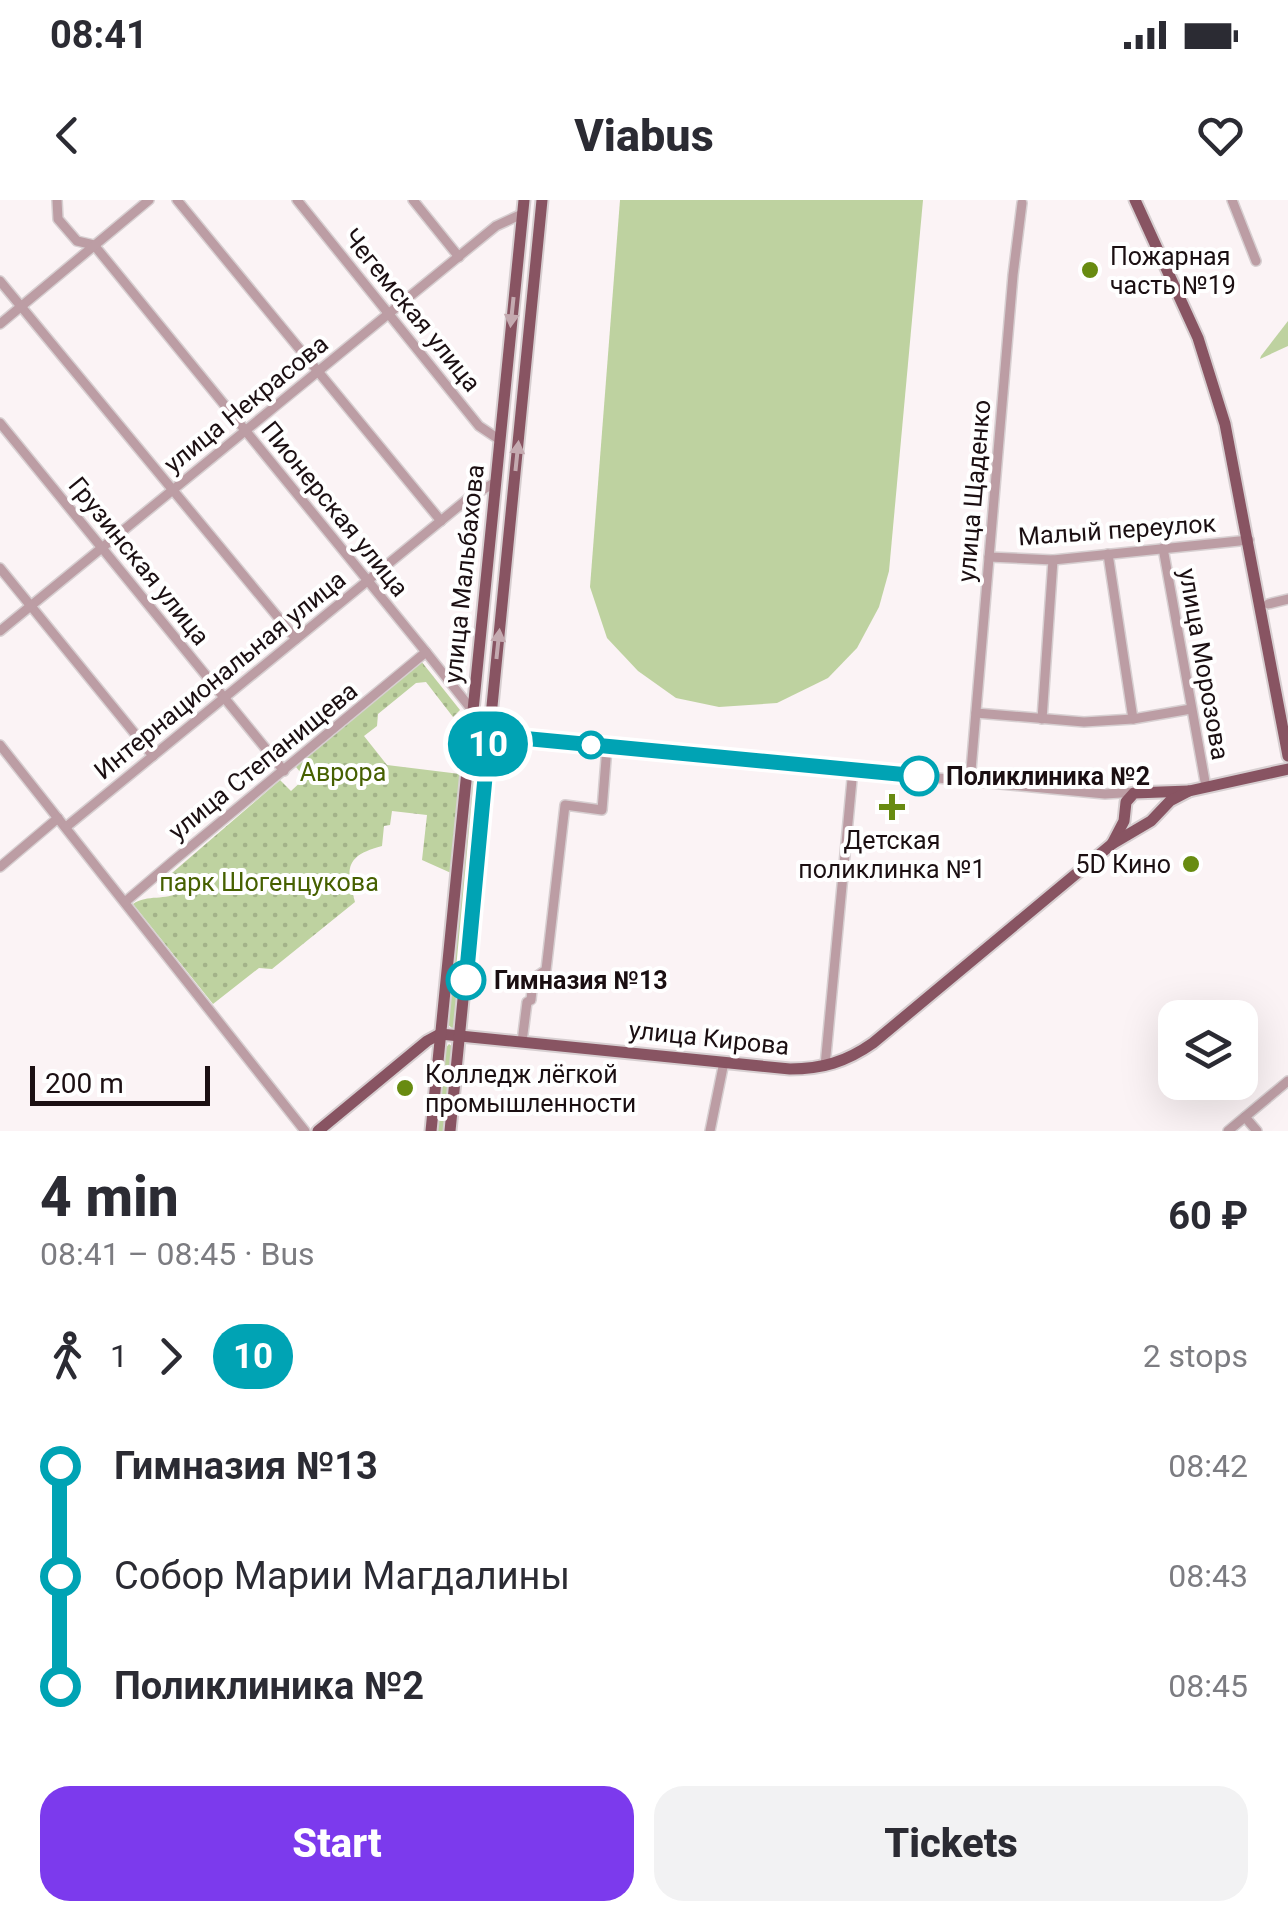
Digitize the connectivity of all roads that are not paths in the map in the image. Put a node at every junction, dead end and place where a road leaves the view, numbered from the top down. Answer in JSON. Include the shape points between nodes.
{"nodes":[{"id":1,"x":58,"y":200,"type":"edge"},
{"id":2,"x":149,"y":200,"type":"edge"},
{"id":3,"x":177,"y":200,"type":"edge"},
{"id":4,"x":297,"y":200,"type":"edge"},
{"id":5,"x":413,"y":200,"type":"edge"},
{"id":6,"x":524,"y":200,"type":"edge"},
{"id":7,"x":542,"y":200,"type":"edge"},
{"id":8,"x":1135,"y":200,"type":"edge"},
{"id":9,"x":1143,"y":200,"type":"edge"},
{"id":10,"x":1232,"y":200,"type":"edge"},
{"id":11,"x":1022,"y":203,"type":"dead end"},
{"id":12,"x":522,"y":214,"type":"junction"},
{"id":13,"x":94,"y":245,"type":"junction"},
{"id":14,"x":459,"y":256,"type":"junction"},
{"id":15,"x":1256,"y":261,"type":"dead end"},
{"id":16,"x":0,"y":281,"type":"edge"},
{"id":17,"x":21,"y":306,"type":"junction"},
{"id":18,"x":390,"y":313,"type":"junction"},
{"id":19,"x":0,"y":324,"type":"edge"},
{"id":20,"x":318,"y":372,"type":"junction"},
{"id":21,"x":0,"y":423,"type":"edge"},
{"id":22,"x":244,"y":431,"type":"junction"},
{"id":23,"x":500,"y":440,"type":"junction"},
{"id":24,"x":496,"y":482,"type":"junction"},
{"id":25,"x":172,"y":489,"type":"junction"},
{"id":26,"x":440,"y":521,"type":"junction"},
{"id":27,"x":1248,"y":540,"type":"junction"},
{"id":28,"x":102,"y":548,"type":"junction"},
{"id":29,"x":1163,"y":548,"type":"junction"},
{"id":30,"x":1108,"y":554,"type":"junction"},
{"id":31,"x":988,"y":557,"type":"junction"},
{"id":32,"x":1052,"y":560,"type":"junction"},
{"id":33,"x":0,"y":568,"type":"edge"},
{"id":34,"x":368,"y":581,"type":"junction"},
{"id":35,"x":1288,"y":598,"type":"edge"},
{"id":36,"x":1268,"y":604,"type":"junction"},
{"id":37,"x":31,"y":606,"type":"junction"},
{"id":38,"x":0,"y":632,"type":"edge"},
{"id":39,"x":296,"y":639,"type":"junction"},
{"id":40,"x":426,"y":652,"type":"junction"},
{"id":41,"x":226,"y":698,"type":"junction"},
{"id":42,"x":1191,"y":709,"type":"junction"},
{"id":43,"x":472,"y":710,"type":"junction"},
{"id":44,"x":491,"y":711,"type":"junction"},
{"id":45,"x":976,"y":713,"type":"junction"},
{"id":46,"x":1288,"y":717,"type":"edge"},
{"id":47,"x":1042,"y":719,"type":"junction"},
{"id":48,"x":1133,"y":719,"type":"junction"},
{"id":49,"x":480,"y":732,"type":"junction"},
{"id":50,"x":0,"y":745,"type":"edge"},
{"id":51,"x":607,"y":747,"type":"junction"},
{"id":52,"x":153,"y":756,"type":"junction"},
{"id":53,"x":1288,"y":756,"type":"edge"},
{"id":54,"x":1288,"y":768,"type":"edge"},
{"id":55,"x":853,"y":769,"type":"junction"},
{"id":56,"x":284,"y":771,"type":"junction"},
{"id":57,"x":970,"y":782,"type":"junction"},
{"id":58,"x":1206,"y":787,"type":"junction"},
{"id":59,"x":1189,"y":790,"type":"junction"},
{"id":60,"x":1142,"y":792,"type":"junction"},
{"id":61,"x":1104,"y":794,"type":"junction"},
{"id":62,"x":1125,"y":812,"type":"junction"},
{"id":63,"x":1156,"y":815,"type":"junction"},
{"id":64,"x":58,"y":818,"type":"junction"},
{"id":65,"x":1144,"y":824,"type":"junction"},
{"id":66,"x":66,"y":827,"type":"junction"},
{"id":67,"x":1112,"y":844,"type":"junction"},
{"id":68,"x":0,"y":867,"type":"edge"},
{"id":69,"x":126,"y":902,"type":"junction"},
{"id":70,"x":440,"y":1034,"type":"junction"},
{"id":71,"x":460,"y":1036,"type":"junction"},
{"id":72,"x":522,"y":1042,"type":"junction"},
{"id":73,"x":724,"y":1062,"type":"junction"},
{"id":74,"x":825,"y":1066,"type":"junction"},
{"id":75,"x":1288,"y":1081,"type":"edge"},
{"id":76,"x":1245,"y":1117,"type":"junction"},
{"id":77,"x":305,"y":1131,"type":"edge"},
{"id":78,"x":318,"y":1131,"type":"edge"},
{"id":79,"x":430,"y":1131,"type":"edge"},
{"id":80,"x":450,"y":1131,"type":"edge"},
{"id":81,"x":710,"y":1131,"type":"edge"},
{"id":82,"x":1228,"y":1131,"type":"edge"},
{"id":83,"x":1256,"y":1131,"type":"edge"}],
"edges":[{"from":1,"to":13,"type":"street","name":"Пионерская улица","via":[[58,218],[77,241]]},
{"from":2,"to":13,"type":"street"},
{"from":3,"to":20,"type":"street"},
{"from":4,"to":18,"type":"street","name":"Чегемская улица"},
{"from":5,"to":14,"type":"street"},
{"from":6,"to":12,"type":"main road","name":"улица Мальбахова"},
{"from":44,"to":7,"type":"main road","name":"улица Мальбахова","one_way":true},
{"from":8,"to":27,"type":"main road","via":[[1215,387]]},
{"from":9,"to":36,"type":"main road","via":[[1222,388]]},
{"from":10,"to":15,"type":"street"},
{"from":11,"to":31,"type":"street","name":"улица Щаденко"},
{"from":12,"to":14,"type":"street","name":"улица Некрасова"},
{"from":12,"to":23,"type":"main road","name":"улица Мальбахова","one_way":true},
{"from":13,"to":17,"type":"street"},
{"from":13,"to":22,"type":"street","name":"Пионерская улица"},
{"from":14,"to":18,"type":"street","name":"улица Некрасова"},
{"from":16,"to":17,"type":"street"},
{"from":17,"to":19,"type":"street"},
{"from":17,"to":25,"type":"street"},
{"from":18,"to":20,"type":"street","name":"улица Некрасова"},
{"from":18,"to":23,"type":"street","name":"Чегемская улица","via":[[479,426]]},
{"from":20,"to":22,"type":"street","name":"улица Некрасова"},
{"from":20,"to":26,"type":"street"},
{"from":21,"to":28,"type":"street","name":"Грузинская улица"},
{"from":22,"to":25,"type":"street","name":"улица Некрасова"},
{"from":22,"to":34,"type":"street","name":"Пионерская улица"},
{"from":23,"to":24,"type":"main road","name":"улица Мальбахова"},
{"from":24,"to":26,"type":"street","name":"Интернациональная улица"},
{"from":24,"to":43,"type":"main road","name":"улица Мальбахова"},
{"from":25,"to":28,"type":"street","name":"улица Некрасова"},
{"from":25,"to":39,"type":"street"},
{"from":26,"to":34,"type":"street","name":"Интернациональная улица"},
{"from":27,"to":29,"type":"street","name":"Малый переулок"},
{"from":27,"to":53,"type":"main road"},
{"from":28,"to":37,"type":"street","name":"улица Некрасова"},
{"from":28,"to":41,"type":"street","name":"Грузинская улица"},
{"from":29,"to":30,"type":"street","name":"Малый переулок"},
{"from":29,"to":42,"type":"street","name":"улица Морозова"},
{"from":30,"to":32,"type":"street","name":"Малый переулок"},
{"from":30,"to":48,"type":"street"},
{"from":31,"to":32,"type":"street","name":"Малый переулок"},
{"from":31,"to":45,"type":"street","name":"улица Щаденко"},
{"from":32,"to":47,"type":"street"},
{"from":33,"to":37,"type":"street"},
{"from":34,"to":39,"type":"street","name":"Интернациональная улица"},
{"from":34,"to":40,"type":"street","name":"Пионерская улица"},
{"from":35,"to":36,"type":"street"},
{"from":36,"to":46,"type":"main road"},
{"from":37,"to":38,"type":"street","name":"улица Некрасова"},
{"from":37,"to":52,"type":"street"},
{"from":39,"to":41,"type":"street","name":"Интернациональная улица"},
{"from":40,"to":43,"type":"street","name":"Пионерская улица"},
{"from":40,"to":56,"type":"street","name":"улица Степанищева"},
{"from":41,"to":52,"type":"street","name":"Интернациональная улица"},
{"from":41,"to":56,"type":"street","name":"Грузинская улица"},
{"from":42,"to":48,"type":"street"},
{"from":42,"to":58,"type":"street","name":"улица Морозова"},
{"from":43,"to":44,"type":"street"},
{"from":43,"to":49,"type":"main road","name":"улица Мальбахова"},
{"from":44,"to":49,"type":"main road","name":"улица Мальбахова"},
{"from":45,"to":47,"type":"street"},
{"from":45,"to":57,"type":"street","name":"улица Щаденко"},
{"from":47,"to":48,"type":"street"},
{"from":49,"to":51,"type":"street"},
{"from":49,"to":70,"type":"main road","name":"улица Мальбахова"},
{"from":49,"to":71,"type":"main road","name":"улица Мальбахова"},
{"from":50,"to":64,"type":"street"},
{"from":51,"to":55,"type":"street"},
{"from":51,"to":72,"type":"street","via":[[602,810],[566,806],[546,970],[533,980]]},
{"from":52,"to":66,"type":"street","name":"Интернациональная улица"},
{"from":54,"to":58,"type":"main road"},
{"from":55,"to":57,"type":"street"},
{"from":55,"to":74,"type":"street"},
{"from":56,"to":69,"type":"street","name":"улица Степанищева"},
{"from":57,"to":61,"type":"street"},
{"from":58,"to":59,"type":"main road"},
{"from":59,"to":60,"type":"main road"},
{"from":59,"to":63,"type":"main road"},
{"from":60,"to":61,"type":"street"},
{"from":60,"to":62,"type":"main road","via":[[1128,798]]},
{"from":60,"to":63,"type":"main road","via":[[1153,797]]},
{"from":61,"to":62,"type":"street"},
{"from":62,"to":65,"type":"main road"},
{"from":62,"to":67,"type":"main road"},
{"from":63,"to":65,"type":"main road"},
{"from":64,"to":66,"type":"street"},
{"from":64,"to":68,"type":"street"},
{"from":65,"to":67,"type":"main road","name":"улица Кирова"},
{"from":66,"to":69,"type":"street"},
{"from":67,"to":74,"type":"main road","name":"улица Кирова","via":[[873,1043]]},
{"from":69,"to":77,"type":"street"},
{"from":70,"to":71,"type":"main road","name":"улица Кирова"},
{"from":70,"to":78,"type":"main road"},
{"from":70,"to":79,"type":"main road","name":"улица Мальбахова"},
{"from":71,"to":72,"type":"main road","name":"улица Кирова"},
{"from":71,"to":80,"type":"main road","name":"улица Мальбахова"},
{"from":72,"to":73,"type":"main road","name":"улица Кирова"},
{"from":73,"to":74,"type":"main road","name":"улица Кирова"},
{"from":73,"to":81,"type":"street"},
{"from":75,"to":76,"type":"street"},
{"from":76,"to":82,"type":"street"},
{"from":76,"to":83,"type":"street"}]}
